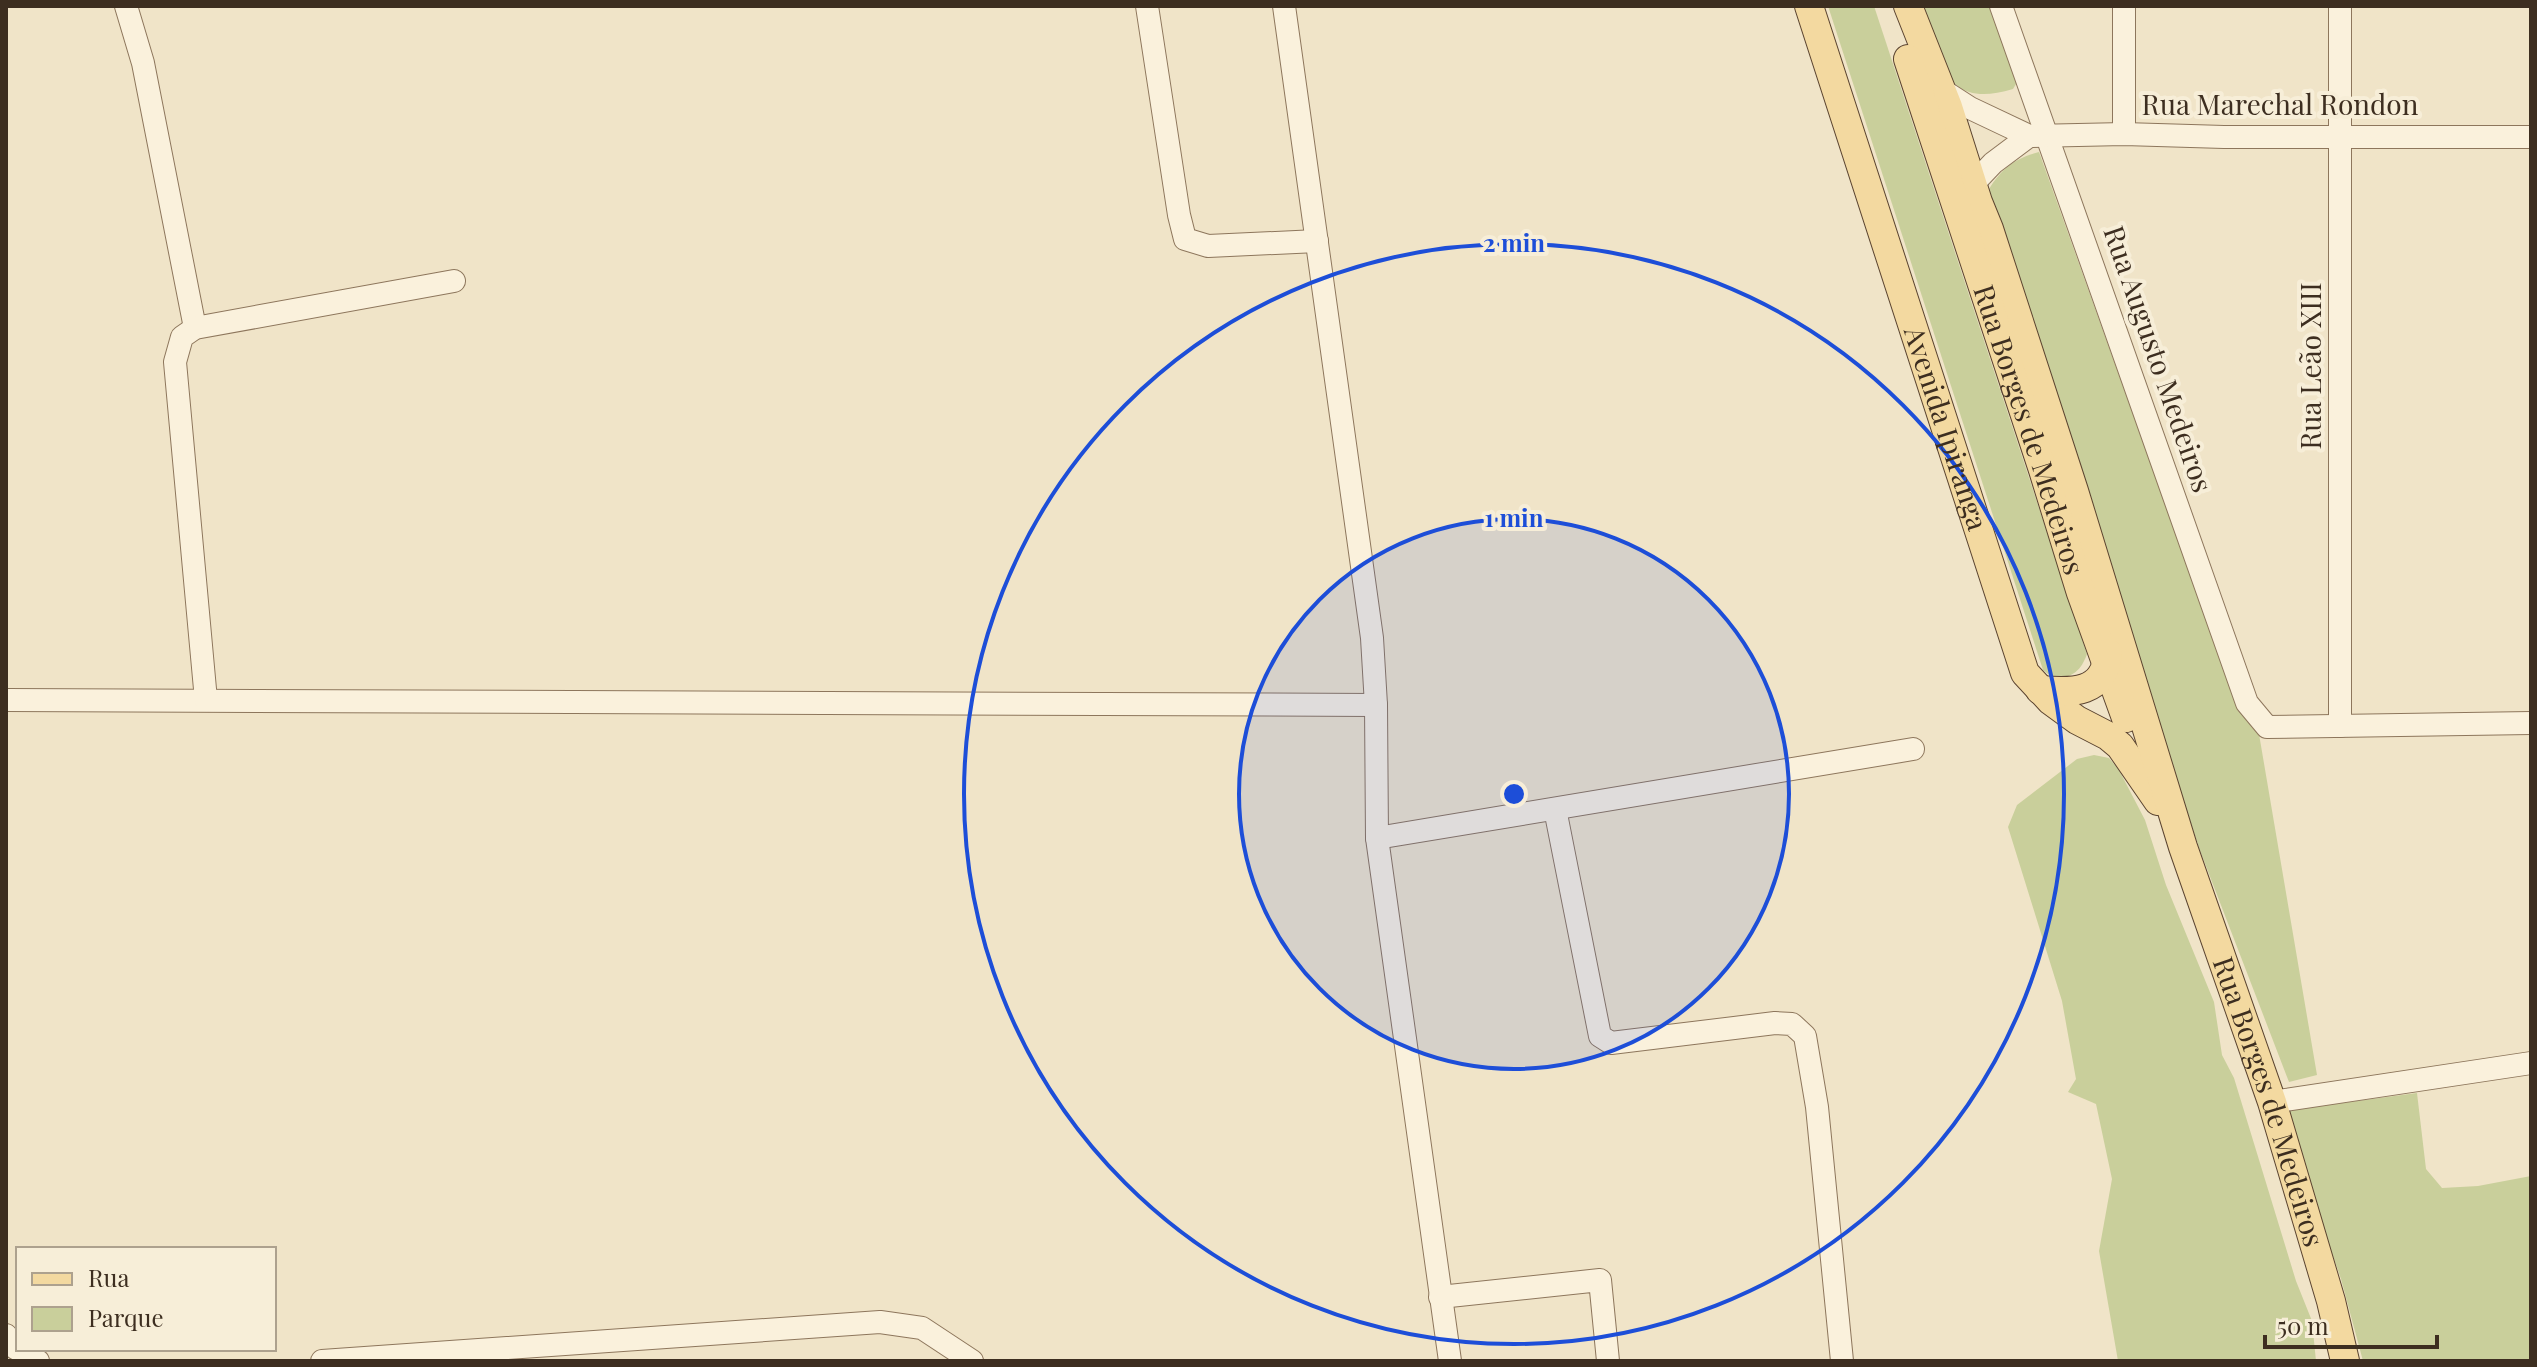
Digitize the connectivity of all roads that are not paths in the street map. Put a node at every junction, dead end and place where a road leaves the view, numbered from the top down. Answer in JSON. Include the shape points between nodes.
{"nodes":[{"id":1,"x":126,"y":6,"type":"edge"},
{"id":2,"x":1147,"y":6,"type":"edge"},
{"id":3,"x":1284,"y":6,"type":"edge"},
{"id":4,"x":1809,"y":6,"type":"edge"},
{"id":5,"x":1888,"y":6,"type":"edge"},
{"id":6,"x":1908,"y":6,"type":"edge"},
{"id":7,"x":2001,"y":6,"type":"edge"},
{"id":8,"x":2124,"y":6,"type":"edge"},
{"id":9,"x":2340,"y":6,"type":"edge"},
{"id":10,"x":1939,"y":88,"type":"junction"},
{"id":11,"x":2124,"y":134,"type":"junction"},
{"id":12,"x":2038,"y":136,"type":"junction"},
{"id":13,"x":2342,"y":136,"type":"junction"},
{"id":14,"x":2531,"y":137,"type":"edge"},
{"id":15,"x":1976,"y":192,"type":"junction"},
{"id":16,"x":1317,"y":241,"type":"junction"},
{"id":17,"x":454,"y":281,"type":"dead end"},
{"id":18,"x":195,"y":328,"type":"junction"},
{"id":19,"x":2107,"y":669,"type":"junction"},
{"id":20,"x":2040,"y":690,"type":"junction"},
{"id":21,"x":6,"y":700,"type":"edge"},
{"id":22,"x":206,"y":700,"type":"junction"},
{"id":23,"x":1376,"y":705,"type":"junction"},
{"id":24,"x":2531,"y":723,"type":"edge"},
{"id":25,"x":2340,"y":726,"type":"junction"},
{"id":26,"x":1913,"y":749,"type":"dead end"},
{"id":27,"x":2158,"y":801,"type":"junction"},
{"id":28,"x":1555,"y":809,"type":"junction"},
{"id":29,"x":1377,"y":838,"type":"junction"},
{"id":30,"x":2183,"y":847,"type":"junction"},
{"id":31,"x":2531,"y":1063,"type":"edge"},
{"id":32,"x":2272,"y":1102,"type":"junction"},
{"id":33,"x":1440,"y":1297,"type":"junction"},
{"id":34,"x":20,"y":1351,"type":"edge"},
{"id":35,"x":38,"y":1361,"type":"edge"},
{"id":36,"x":322,"y":1361,"type":"edge"},
{"id":37,"x":972,"y":1361,"type":"edge"},
{"id":38,"x":1450,"y":1361,"type":"edge"},
{"id":39,"x":1608,"y":1361,"type":"edge"},
{"id":40,"x":1842,"y":1361,"type":"edge"},
{"id":41,"x":2345,"y":1361,"type":"edge"}],
"edges":[{"from":1,"to":18,"type":"street","via":[[146,76]]},
{"from":2,"to":16,"type":"street","via":[[1185,239],[1208,246]]},
{"from":3,"to":16,"type":"street"},
{"from":4,"to":20,"type":"main road","name":"Avenida Ipiranga","via":[[2025,673]]},
{"from":5,"to":19,"type":"main road","name":"Rua Borges de Medeiros","via":[[1926,108]]},
{"from":6,"to":10,"type":"main road","name":"Rua Borges de Medeiros"},
{"from":7,"to":12,"type":"street","name":"Rua Augusto Medeiros"},
{"from":8,"to":11,"type":"street"},
{"from":9,"to":13,"type":"street","name":"Rua Leão XIII"},
{"from":10,"to":12,"type":"street","name":"Rua Marechal Rondon","via":[[1970,108]]},
{"from":10,"to":15,"type":"main road","name":"Rua Borges de Medeiros"},
{"from":11,"to":12,"type":"street","name":"Rua Marechal Rondon"},
{"from":11,"to":13,"type":"street","name":"Rua Marechal Rondon"},
{"from":12,"to":15,"type":"street","via":[[1993,163]]},
{"from":12,"to":25,"type":"street","name":"Rua Augusto Medeiros","via":[[2247,703],[2267,727]]},
{"from":13,"to":14,"type":"street","name":"Rua Marechal Rondon"},
{"from":13,"to":25,"type":"street","name":"Rua Leão XIII"},
{"from":15,"to":19,"type":"main road","via":[[1983,240],[2019,364],[2108,627]]},
{"from":15,"to":30,"type":"main road","name":"Rua Borges de Medeiros"},
{"from":16,"to":23,"type":"street","via":[[1372,638]]},
{"from":17,"to":18,"type":"street"},
{"from":18,"to":22,"type":"street","via":[[182,337],[175,362]]},
{"from":19,"to":20,"type":"main road","via":[[2081,690]]},
{"from":19,"to":27,"type":"main road","name":"Rua Borges de Medeiros"},
{"from":20,"to":27,"type":"main road","name":"Avenida Ipiranga","via":[[2120,746]]},
{"from":21,"to":22,"type":"street"},
{"from":22,"to":23,"type":"street"},
{"from":23,"to":29,"type":"street"},
{"from":24,"to":25,"type":"street"},
{"from":26,"to":28,"type":"street"},
{"from":27,"to":30,"type":"main road","name":"Rua Borges de Medeiros"},
{"from":28,"to":29,"type":"street"},
{"from":28,"to":40,"type":"street","via":[[1600,1036],[1611,1043],[1775,1023],[1792,1024],[1805,1036]]},
{"from":29,"to":33,"type":"street"},
{"from":30,"to":32,"type":"main road","name":"Rua Borges de Medeiros"},
{"from":31,"to":32,"type":"street"},
{"from":32,"to":41,"type":"main road","name":"Rua Borges de Medeiros"},
{"from":33,"to":38,"type":"street"},
{"from":33,"to":39,"type":"street","via":[[1600,1280]]},
{"from":34,"to":35,"type":"street"},
{"from":36,"to":37,"type":"street","via":[[880,1322],[922,1328]]}]}
